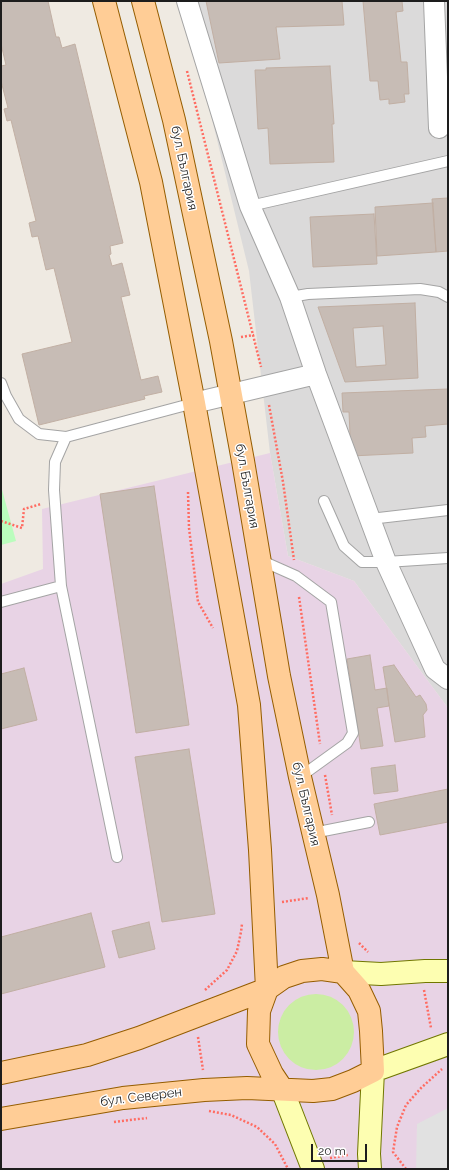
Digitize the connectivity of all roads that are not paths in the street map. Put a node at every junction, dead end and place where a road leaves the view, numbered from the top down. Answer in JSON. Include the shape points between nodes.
{"nodes":[{"id":1,"x":104,"y":1,"type":"edge"},
{"id":2,"x":143,"y":1,"type":"edge"},
{"id":3,"x":187,"y":1,"type":"edge"},
{"id":4,"x":434,"y":1,"type":"edge"},
{"id":5,"x":439,"y":128,"type":"dead end"},
{"id":6,"x":448,"y":161,"type":"edge"},
{"id":7,"x":250,"y":206,"type":"junction"},
{"id":8,"x":290,"y":297,"type":"junction"},
{"id":9,"x":448,"y":297,"type":"edge"},
{"id":10,"x":316,"y":374,"type":"junction"},
{"id":11,"x":1,"y":383,"type":"edge"},
{"id":12,"x":230,"y":394,"type":"junction"},
{"id":13,"x":194,"y":403,"type":"junction"},
{"id":14,"x":66,"y":437,"type":"junction"},
{"id":15,"x":324,"y":501,"type":"dead end"},
{"id":16,"x":448,"y":510,"type":"edge"},
{"id":17,"x":370,"y":518,"type":"junction"},
{"id":18,"x":448,"y":558,"type":"edge"},
{"id":19,"x":260,"y":559,"type":"junction"},
{"id":20,"x":386,"y":562,"type":"junction"},
{"id":21,"x":61,"y":586,"type":"junction"},
{"id":22,"x":1,"y":602,"type":"edge"},
{"id":23,"x":448,"y":679,"type":"edge"},
{"id":24,"x":300,"y":777,"type":"junction"},
{"id":25,"x":369,"y":822,"type":"dead end"},
{"id":26,"x":313,"y":833,"type":"junction"},
{"id":27,"x":117,"y":857,"type":"dead end"},
{"id":28,"x":448,"y":971,"type":"edge"},
{"id":29,"x":343,"y":972,"type":"junction"},
{"id":30,"x":267,"y":989,"type":"junction"},
{"id":31,"x":448,"y":1044,"type":"edge"},
{"id":32,"x":373,"y":1071,"type":"junction"},
{"id":33,"x":1,"y":1073,"type":"edge"},
{"id":34,"x":282,"y":1090,"type":"junction"},
{"id":35,"x":1,"y":1119,"type":"edge"},
{"id":36,"x":362,"y":1162,"type":"edge"},
{"id":37,"x":320,"y":1164,"type":"edge"}],
"edges":[{"from":1,"to":13,"type":"main road","via":[[151,182]]},
{"from":2,"to":12,"type":"main road","name":"бул. България","via":[[174,120]]},
{"from":3,"to":7,"type":"street"},
{"from":4,"to":5,"type":"street"},
{"from":6,"to":7,"type":"lane"},
{"from":7,"to":8,"type":"street"},
{"from":8,"to":9,"type":"lane","via":[[420,289],[439,292]]},
{"from":8,"to":10,"type":"street"},
{"from":10,"to":12,"type":"street"},
{"from":10,"to":17,"type":"street"},
{"from":11,"to":14,"type":"lane","via":[[19,418],[39,434]]},
{"from":12,"to":13,"type":"street"},
{"from":12,"to":19,"type":"main road","name":"бул. България"},
{"from":13,"to":14,"type":"lane"},
{"from":13,"to":30,"type":"main road","via":[[250,705]]},
{"from":14,"to":21,"type":"lane","via":[[55,462],[54,500]]},
{"from":15,"to":20,"type":"lane","via":[[344,546],[362,562]]},
{"from":16,"to":17,"type":"lane"},
{"from":17,"to":20,"type":"street"},
{"from":18,"to":20,"type":"lane"},
{"from":19,"to":24,"type":"main road","name":"бул. България","via":[[279,676]]},
{"from":19,"to":24,"type":"lane","via":[[296,576],[331,602],[353,734],[346,744]]},
{"from":20,"to":23,"type":"street","via":[[435,669]]},
{"from":21,"to":22,"type":"lane"},
{"from":21,"to":27,"type":"lane"},
{"from":24,"to":26,"type":"main road","name":"бул. България"},
{"from":25,"to":26,"type":"lane"},
{"from":26,"to":29,"type":"main road","name":"бул. България"},
{"from":28,"to":29,"type":"main road","via":[[381,974]]},
{"from":29,"to":30,"type":"main road","via":[[322,969],[302,971],[284,977]]},
{"from":29,"to":32,"type":"main road","via":[[359,990],[369,1011]]},
{"from":30,"to":33,"type":"main road","via":[[87,1055]]},
{"from":30,"to":34,"type":"main road","via":[[259,1011],[258,1044]]},
{"from":31,"to":32,"type":"main road"},
{"from":32,"to":34,"type":"main road","via":[[332,1089]]},
{"from":32,"to":36,"type":"main road","via":[[370,1133]]},
{"from":34,"to":35,"type":"main road","name":"бул. Северен","via":[[204,1090],[123,1098]]},
{"from":34,"to":37,"type":"main road"}]}
